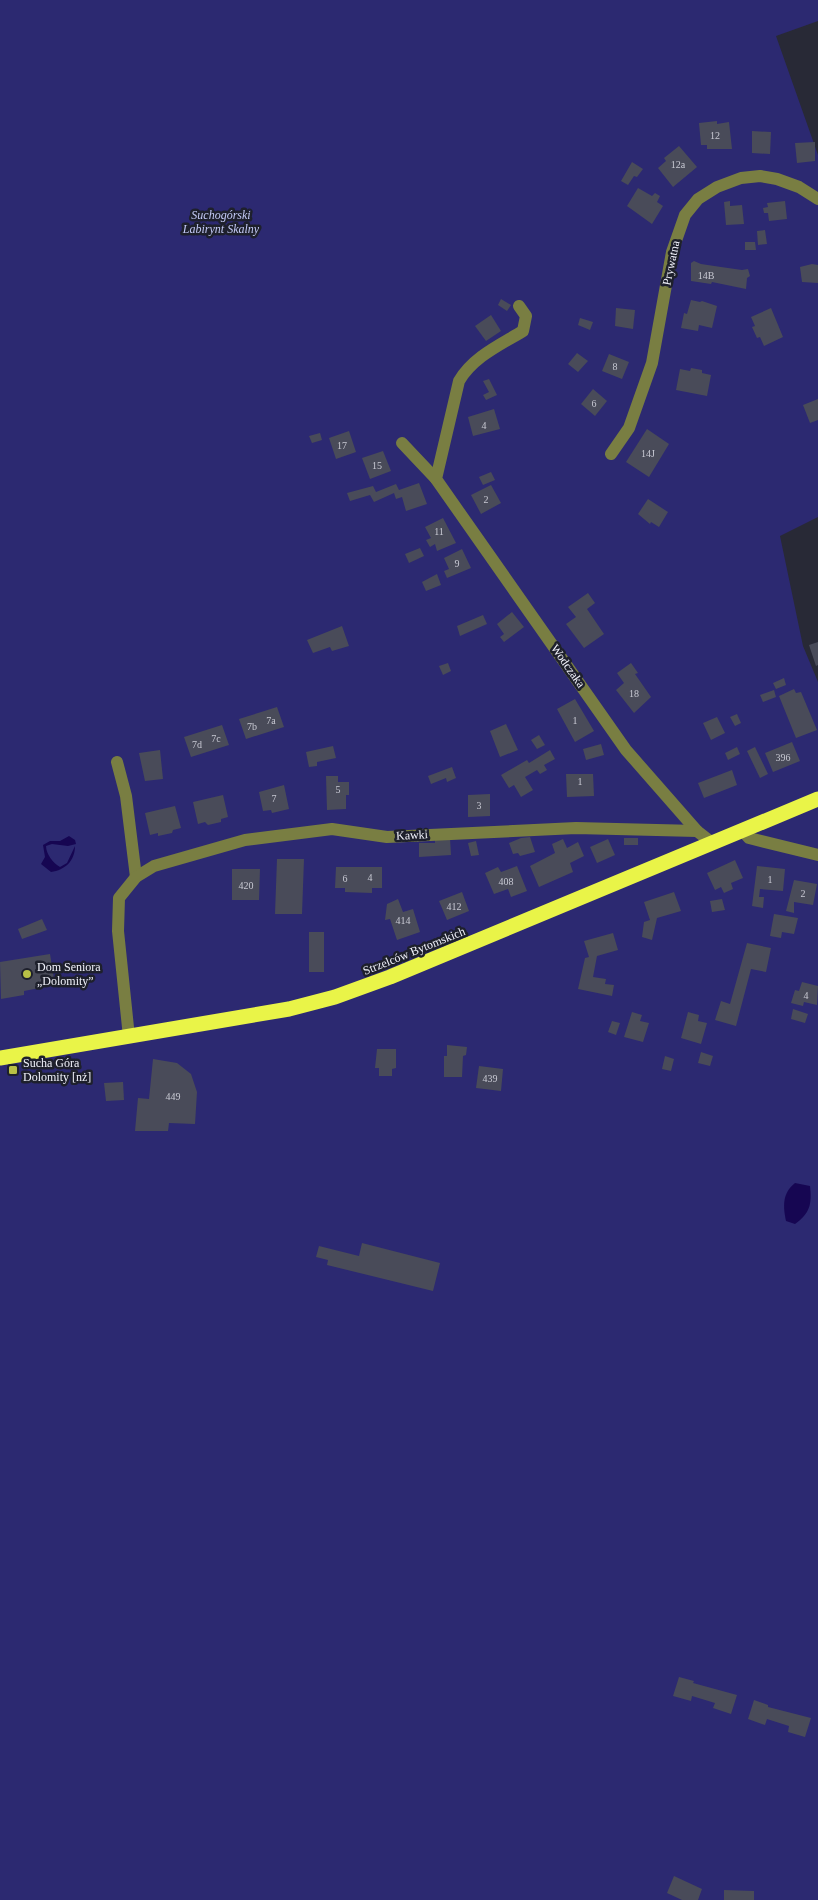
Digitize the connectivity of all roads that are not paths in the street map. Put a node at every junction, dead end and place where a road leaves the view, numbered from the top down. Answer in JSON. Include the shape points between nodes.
{"nodes":[{"id":1,"x":818,"y":199,"type":"edge"},
{"id":2,"x":519,"y":306,"type":"dead end"},
{"id":3,"x":402,"y":443,"type":"dead end"},
{"id":4,"x":611,"y":454,"type":"dead end"},
{"id":5,"x":436,"y":479,"type":"junction"},
{"id":6,"x":117,"y":762,"type":"dead end"},
{"id":7,"x":818,"y":799,"type":"edge"},
{"id":8,"x":743,"y":831,"type":"junction"},
{"id":9,"x":697,"y":832,"type":"junction"},
{"id":10,"x":711,"y":842,"type":"junction"},
{"id":11,"x":818,"y":855,"type":"edge"},
{"id":12,"x":136,"y":877,"type":"junction"},
{"id":13,"x":129,"y":1037,"type":"junction"},
{"id":14,"x":0,"y":1058,"type":"edge"}],
"edges":[{"from":1,"to":4,"type":"street","name":"Prywatna","via":[[777,179],[760,176],[741,178],[704,195],[685,215],[672,252],[652,363],[629,428]]},
{"from":2,"to":5,"type":"street","via":[[526,316],[523,331],[477,360],[459,381]]},
{"from":3,"to":5,"type":"street","name":"Wodczaka"},
{"from":5,"to":9,"type":"street","name":"Wodczaka","via":[[626,750]]},
{"from":6,"to":12,"type":"street","via":[[126,796]]},
{"from":7,"to":8,"type":"highway","name":"Strzelców Bytomskich"},
{"from":8,"to":10,"type":"highway","name":"Strzelców Bytomskich"},
{"from":8,"to":11,"type":"street","via":[[749,838]]},
{"from":9,"to":10,"type":"street","name":"Wodczaka"},
{"from":9,"to":12,"type":"street","name":"Kawki","via":[[576,828],[387,837],[332,829],[245,840],[154,866]]},
{"from":10,"to":13,"type":"highway","name":"Strzelców Bytomskich","via":[[352,992],[289,1009]]},
{"from":12,"to":13,"type":"street","name":"Kawki","via":[[119,898],[118,931]]},
{"from":13,"to":14,"type":"highway","name":"Strzelców Bytomskich"}]}
